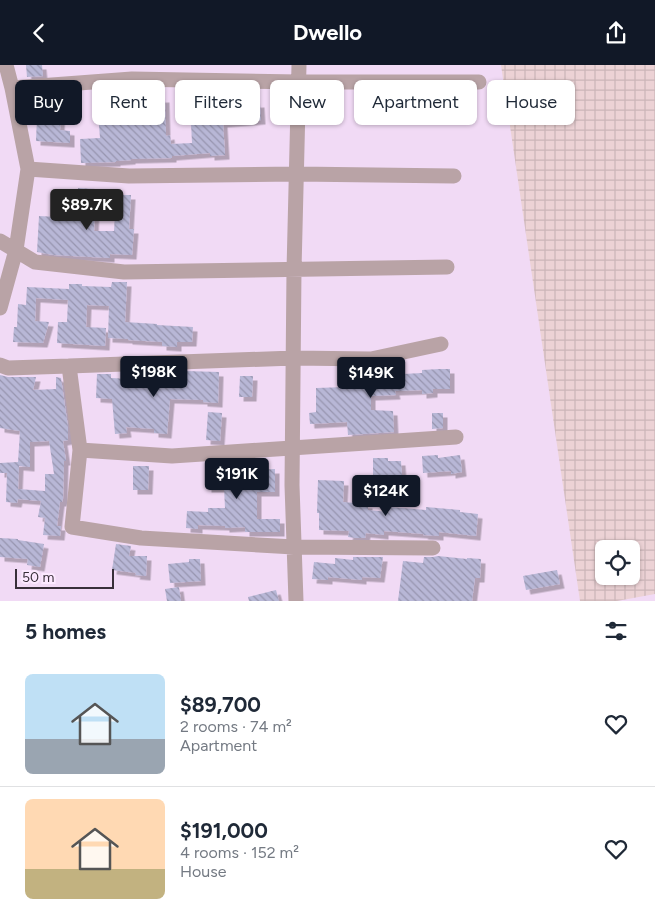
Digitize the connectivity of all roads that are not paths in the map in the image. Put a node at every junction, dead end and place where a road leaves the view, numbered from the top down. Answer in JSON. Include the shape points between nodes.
{"nodes":[{"id":1,"x":6,"y":65,"type":"edge"},
{"id":2,"x":299,"y":65,"type":"edge"},
{"id":3,"x":299,"y":80,"type":"edge"},
{"id":4,"x":270,"y":81,"type":"edge"},
{"id":5,"x":344,"y":82,"type":"edge"},
{"id":6,"x":478,"y":83,"type":"dead end"},
{"id":7,"x":12,"y":88,"type":"junction"},
{"id":8,"x":298,"y":125,"type":"edge"},
{"id":9,"x":28,"y":169,"type":"junction"},
{"id":10,"x":297,"y":174,"type":"junction"},
{"id":11,"x":454,"y":176,"type":"dead end"},
{"id":12,"x":0,"y":241,"type":"edge"},
{"id":13,"x":16,"y":250,"type":"junction"},
{"id":14,"x":447,"y":267,"type":"dead end"},
{"id":15,"x":294,"y":270,"type":"junction"},
{"id":16,"x":0,"y":308,"type":"edge"},
{"id":17,"x":441,"y":344,"type":"dead end"},
{"id":18,"x":294,"y":358,"type":"junction"},
{"id":19,"x":0,"y":365,"type":"edge"},
{"id":20,"x":69,"y":366,"type":"junction"},
{"id":21,"x":456,"y":437,"type":"dead end"},
{"id":22,"x":293,"y":449,"type":"junction"},
{"id":23,"x":80,"y":450,"type":"junction"},
{"id":24,"x":294,"y":547,"type":"junction"},
{"id":25,"x":433,"y":548,"type":"dead end"},
{"id":26,"x":296,"y":601,"type":"edge"}],
"edges":[{"from":1,"to":7,"type":"street"},
{"from":2,"to":3,"type":"street"},
{"from":4,"to":7,"type":"street","via":[[132,79]]},
{"from":5,"to":6,"type":"street"},
{"from":7,"to":9,"type":"street"},
{"from":8,"to":10,"type":"street"},
{"from":9,"to":10,"type":"street","via":[[129,176]]},
{"from":9,"to":13,"type":"street"},
{"from":10,"to":11,"type":"street"},
{"from":10,"to":15,"type":"street"},
{"from":12,"to":13,"type":"street"},
{"from":13,"to":15,"type":"street","via":[[35,262],[124,272]]},
{"from":13,"to":16,"type":"street"},
{"from":14,"to":15,"type":"street"},
{"from":15,"to":18,"type":"street"},
{"from":17,"to":18,"type":"street","via":[[371,359]]},
{"from":18,"to":20,"type":"street"},
{"from":18,"to":22,"type":"street"},
{"from":19,"to":20,"type":"street","via":[[8,368]]},
{"from":20,"to":23,"type":"street"},
{"from":21,"to":22,"type":"street"},
{"from":22,"to":23,"type":"street","via":[[172,456]]},
{"from":22,"to":24,"type":"street"},
{"from":23,"to":24,"type":"street","via":[[72,527],[141,538]]},
{"from":24,"to":25,"type":"street"},
{"from":24,"to":26,"type":"street"}]}
